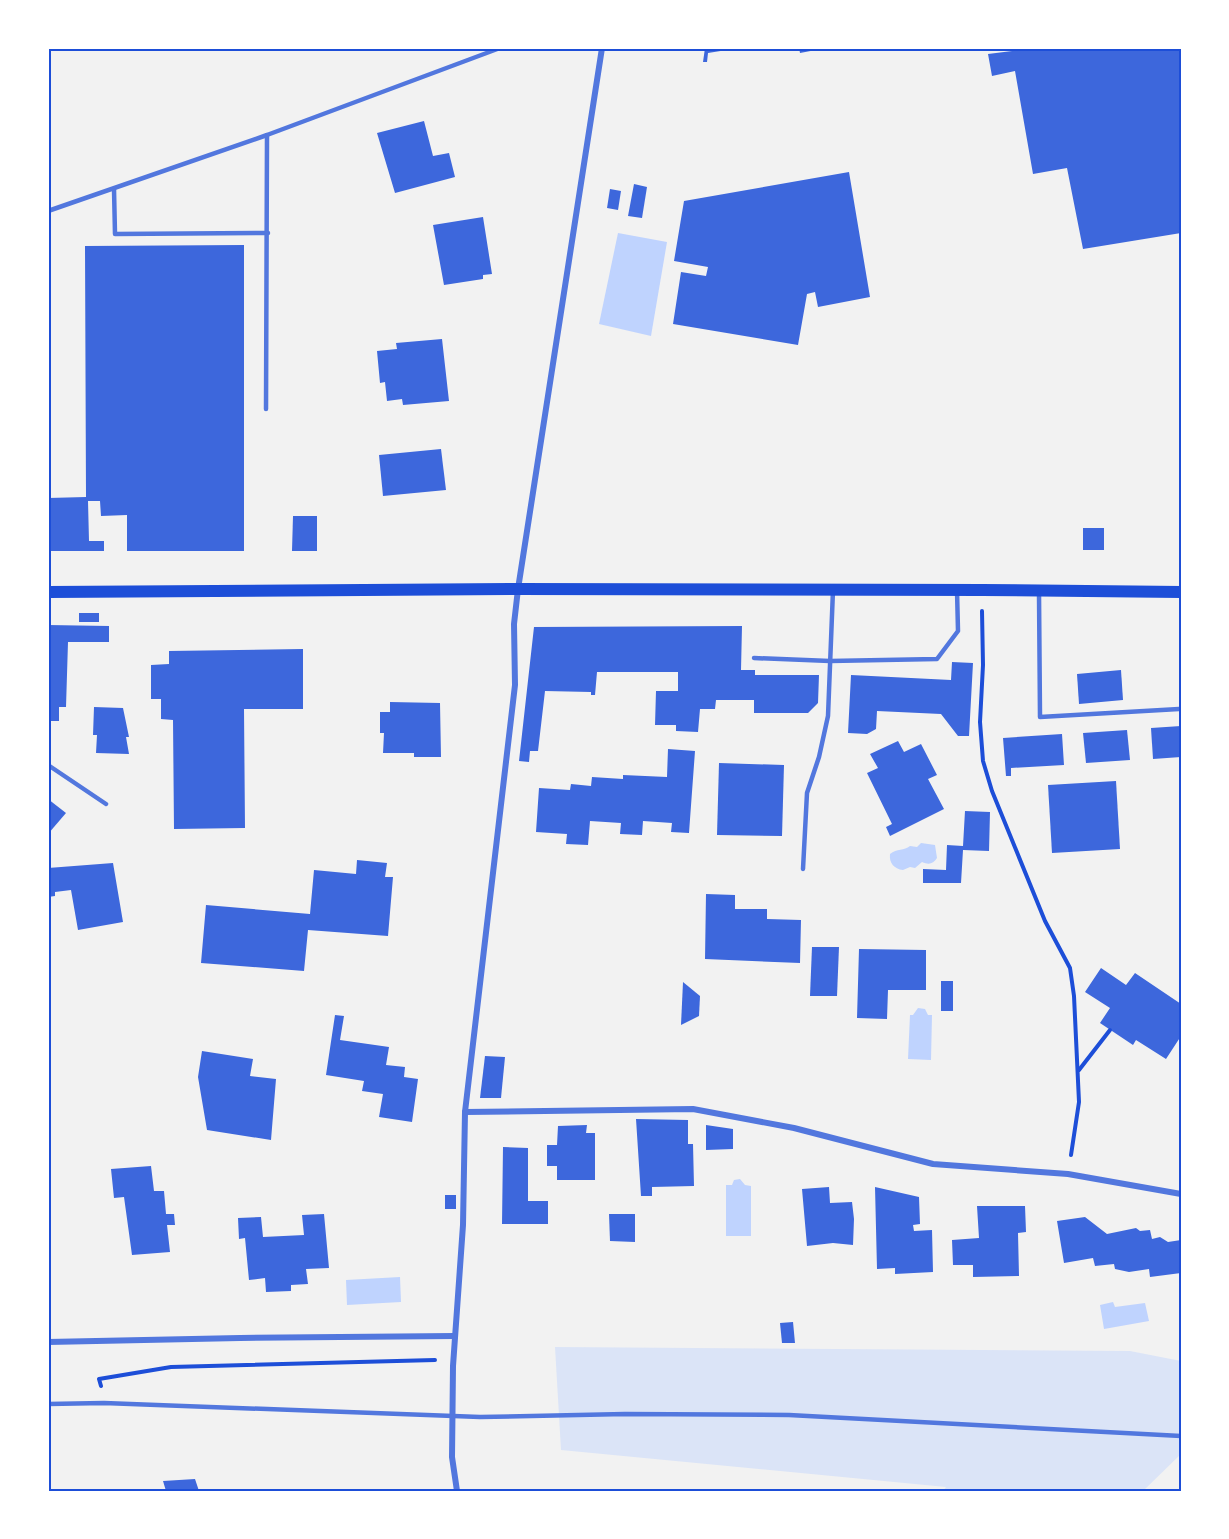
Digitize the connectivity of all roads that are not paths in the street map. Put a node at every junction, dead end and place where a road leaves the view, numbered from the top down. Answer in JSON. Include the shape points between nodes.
{"nodes":[{"id":1,"x":500,"y":48,"type":"edge"},
{"id":2,"x":602,"y":48,"type":"edge"},
{"id":3,"x":267,"y":135,"type":"junction"},
{"id":4,"x":114,"y":189,"type":"junction"},
{"id":5,"x":48,"y":211,"type":"edge"},
{"id":6,"x":268,"y":233,"type":"junction"},
{"id":7,"x":266,"y":409,"type":"dead end"},
{"id":8,"x":518,"y":589,"type":"junction"},
{"id":9,"x":833,"y":590,"type":"junction"},
{"id":10,"x":957,"y":590,"type":"junction"},
{"id":11,"x":1039,"y":590,"type":"junction"},
{"id":12,"x":48,"y":592,"type":"edge"},
{"id":13,"x":1181,"y":592,"type":"edge"},
{"id":14,"x":754,"y":658,"type":"dead end"},
{"id":15,"x":830,"y":661,"type":"junction"},
{"id":16,"x":1179,"y":709,"type":"dead end"},
{"id":17,"x":48,"y":765,"type":"edge"},
{"id":18,"x":106,"y":804,"type":"dead end"},
{"id":19,"x":803,"y":869,"type":"dead end"},
{"id":20,"x":465,"y":1112,"type":"junction"},
{"id":21,"x":1181,"y":1194,"type":"edge"},
{"id":22,"x":455,"y":1336,"type":"junction"},
{"id":23,"x":48,"y":1342,"type":"edge"},
{"id":24,"x":48,"y":1404,"type":"edge"},
{"id":25,"x":1181,"y":1436,"type":"edge"},
{"id":26,"x":457,"y":1491,"type":"edge"}],
"edges":[{"from":1,"to":3,"type":"lane"},
{"from":2,"to":8,"type":"street"},
{"from":3,"to":4,"type":"lane"},
{"from":3,"to":6,"type":"lane"},
{"from":4,"to":5,"type":"lane"},
{"from":4,"to":6,"type":"lane","via":[[115,234]]},
{"from":6,"to":7,"type":"lane"},
{"from":8,"to":9,"type":"main road"},
{"from":8,"to":12,"type":"main road"},
{"from":8,"to":20,"type":"street","via":[[515,685]]},
{"from":9,"to":10,"type":"main road"},
{"from":9,"to":15,"type":"lane"},
{"from":10,"to":11,"type":"main road"},
{"from":10,"to":15,"type":"lane","via":[[958,631],[937,659]]},
{"from":11,"to":13,"type":"main road"},
{"from":11,"to":16,"type":"lane","via":[[1041,717]]},
{"from":14,"to":15,"type":"lane"},
{"from":15,"to":19,"type":"lane","via":[[828,716],[807,793]]},
{"from":17,"to":18,"type":"lane"},
{"from":20,"to":21,"type":"street","via":[[693,1109],[794,1128],[933,1164],[1068,1174]]},
{"from":20,"to":22,"type":"street","via":[[463,1225]]},
{"from":22,"to":23,"type":"street"},
{"from":22,"to":26,"type":"street","via":[[452,1457]]},
{"from":24,"to":25,"type":"lane","via":[[480,1417],[789,1415]]}]}
